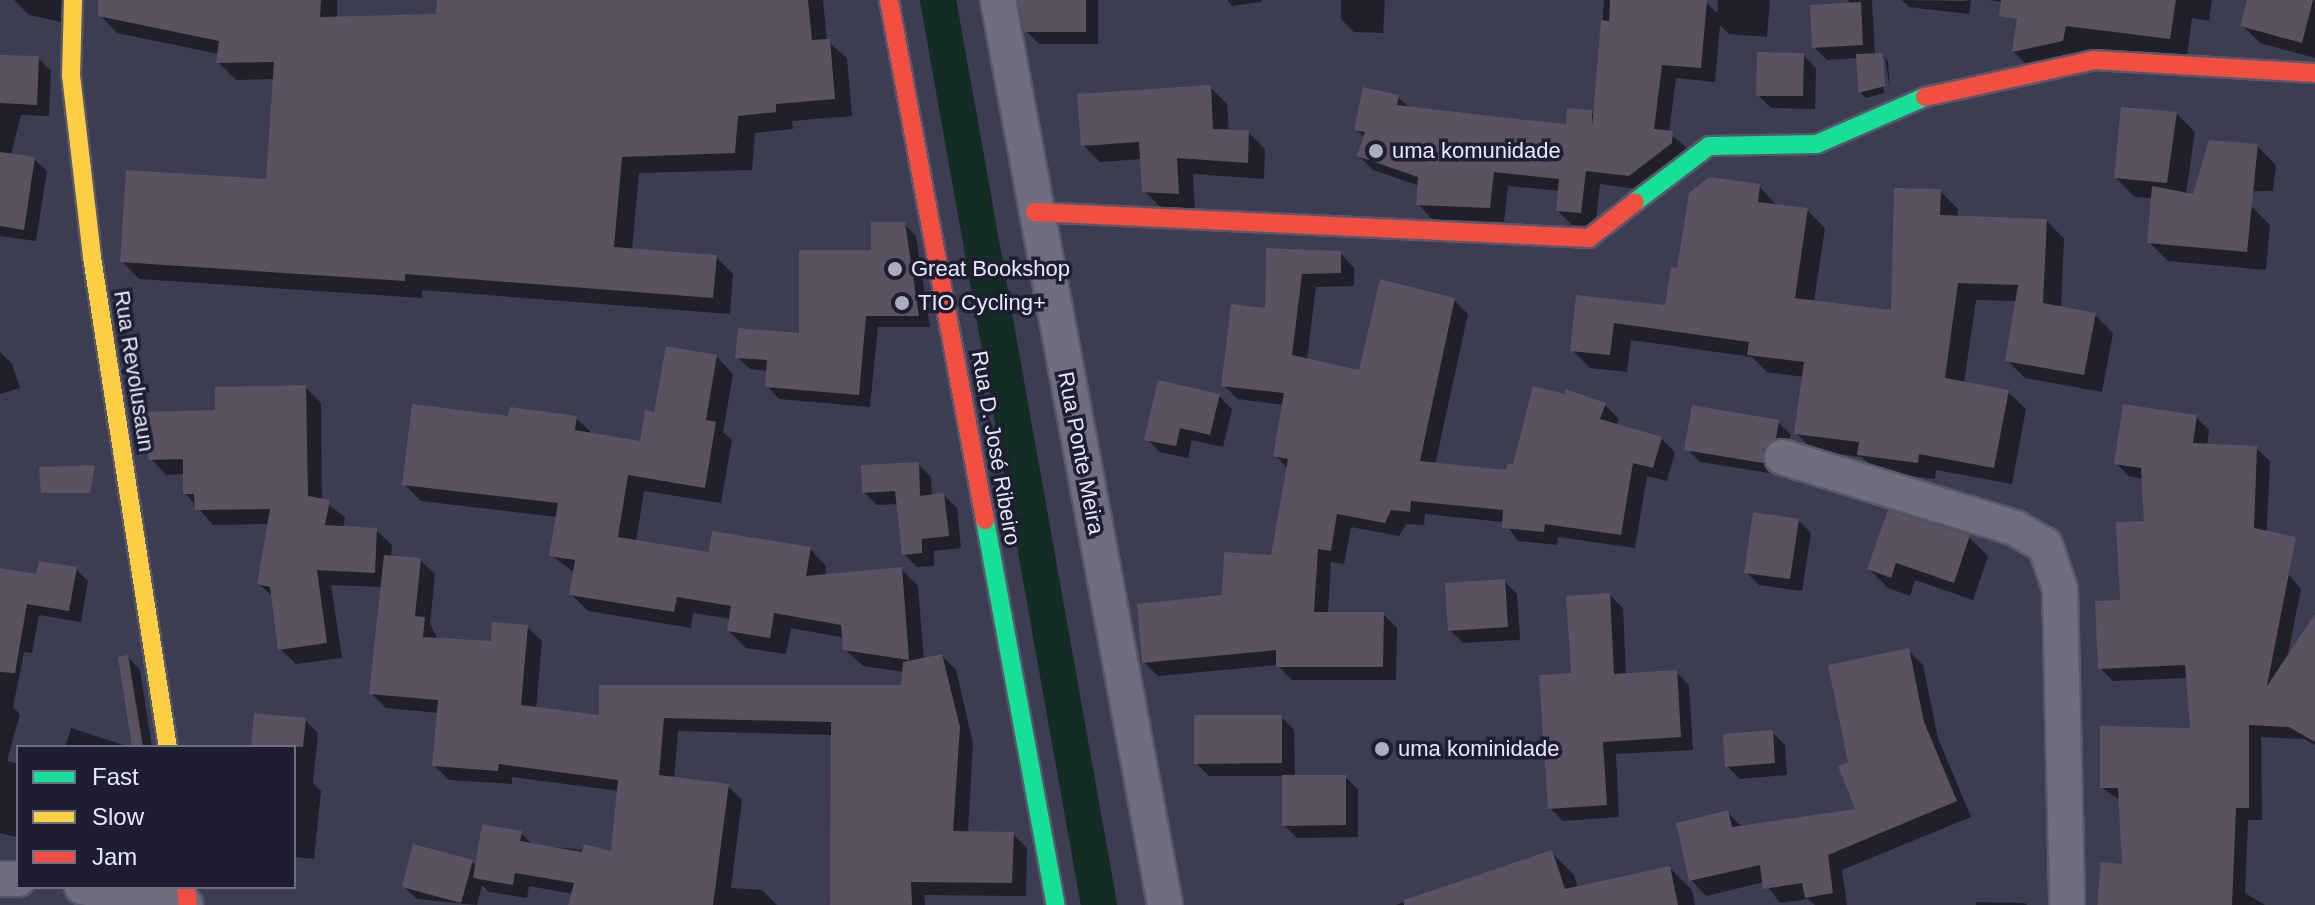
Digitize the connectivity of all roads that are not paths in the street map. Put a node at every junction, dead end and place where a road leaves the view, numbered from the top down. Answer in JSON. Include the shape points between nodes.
{"nodes":[{"id":1,"x":73,"y":0,"type":"edge"},
{"id":2,"x":889,"y":0,"type":"edge"},
{"id":3,"x":998,"y":0,"type":"edge"},
{"id":4,"x":2315,"y":73,"type":"edge"},
{"id":5,"x":1035,"y":212,"type":"junction"},
{"id":6,"x":1782,"y":457,"type":"dead end"},
{"id":7,"x":168,"y":745,"type":"edge"},
{"id":8,"x":94,"y":889,"type":"edge"},
{"id":9,"x":187,"y":905,"type":"edge"},
{"id":10,"x":1056,"y":905,"type":"edge"},
{"id":11,"x":1165,"y":905,"type":"edge"},
{"id":12,"x":2067,"y":905,"type":"edge"}],
"edges":[{"from":1,"to":7,"type":"street","name":"Rua Revolusaun","via":[[71,75],[92,257]]},
{"from":2,"to":10,"type":"street","name":"Rua D. José Ribeiro"},
{"from":3,"to":5,"type":"street","name":"Rua Ponte Meira"},
{"from":4,"to":5,"type":"street","via":[[2094,60],[1916,99],[1817,144],[1709,146],[1589,238]]},
{"from":5,"to":11,"type":"street","name":"Rua Ponte Meira"},
{"from":6,"to":12,"type":"street","via":[[2015,528],[2045,545],[2060,589]]},
{"from":8,"to":9,"type":"street"}]}
